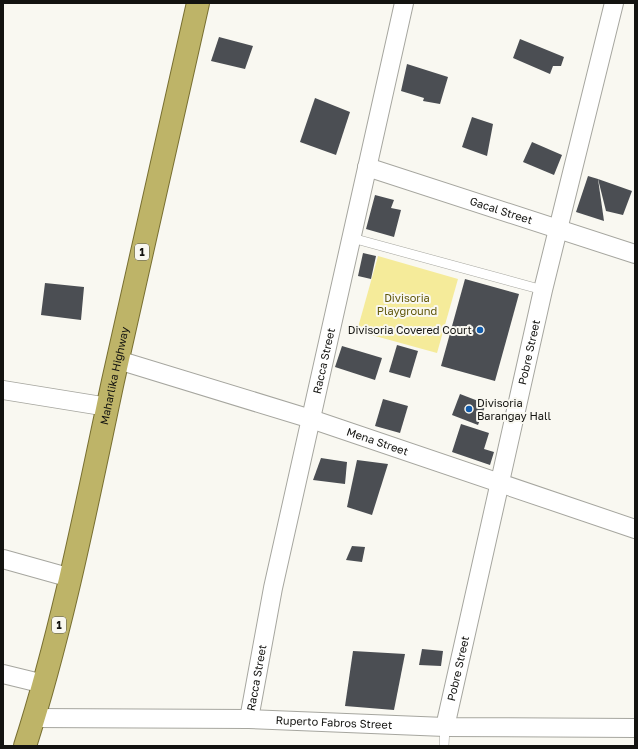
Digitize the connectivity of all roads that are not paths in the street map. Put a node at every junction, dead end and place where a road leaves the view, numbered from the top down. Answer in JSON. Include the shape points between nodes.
{"nodes":[{"id":1,"x":198,"y":3,"type":"edge"},
{"id":2,"x":404,"y":3,"type":"edge"},
{"id":3,"x":614,"y":3,"type":"edge"},
{"id":4,"x":368,"y":167,"type":"junction"},
{"id":5,"x":559,"y":230,"type":"junction"},
{"id":6,"x":352,"y":238,"type":"junction"},
{"id":7,"x":635,"y":254,"type":"edge"},
{"id":8,"x":543,"y":290,"type":"junction"},
{"id":9,"x":118,"y":360,"type":"junction"},
{"id":10,"x":3,"y":390,"type":"edge"},
{"id":11,"x":108,"y":407,"type":"junction"},
{"id":12,"x":311,"y":419,"type":"junction"},
{"id":13,"x":499,"y":482,"type":"junction"},
{"id":14,"x":635,"y":529,"type":"edge"},
{"id":15,"x":3,"y":559,"type":"edge"},
{"id":16,"x":70,"y":578,"type":"junction"},
{"id":17,"x":3,"y":674,"type":"edge"},
{"id":18,"x":44,"y":684,"type":"junction"},
{"id":19,"x":34,"y":718,"type":"junction"},
{"id":20,"x":249,"y":719,"type":"junction"},
{"id":21,"x":445,"y":727,"type":"junction"},
{"id":22,"x":635,"y":728,"type":"edge"},
{"id":23,"x":24,"y":746,"type":"edge"},
{"id":24,"x":444,"y":746,"type":"edge"}],
"edges":[{"from":1,"to":9,"type":"highway","name":"Maharlika Highway","number":"1"},
{"from":2,"to":4,"type":"street","name":"Racca Street"},
{"from":3,"to":5,"type":"street","name":"Pobre Street"},
{"from":4,"to":5,"type":"street","name":"Gacal Street"},
{"from":4,"to":6,"type":"street","name":"Racca Street"},
{"from":5,"to":7,"type":"street","name":"Gacal Street"},
{"from":5,"to":8,"type":"street","name":"Pobre Street"},
{"from":6,"to":8,"type":"lane"},
{"from":6,"to":12,"type":"street","name":"Racca Street"},
{"from":8,"to":13,"type":"street","name":"Pobre Street"},
{"from":9,"to":11,"type":"highway","name":"Maharlika Highway","number":"1"},
{"from":9,"to":12,"type":"street","name":"Mena Street"},
{"from":10,"to":11,"type":"street"},
{"from":11,"to":16,"type":"highway","name":"Maharlika Highway","number":"1"},
{"from":12,"to":13,"type":"street","name":"Mena Street"},
{"from":12,"to":20,"type":"street","name":"Racca Street","via":[[273,588]]},
{"from":13,"to":14,"type":"street","name":"Mena Street"},
{"from":13,"to":21,"type":"street","name":"Pobre Street"},
{"from":15,"to":16,"type":"street"},
{"from":16,"to":18,"type":"highway","name":"Maharlika Highway","number":"1"},
{"from":17,"to":18,"type":"street"},
{"from":18,"to":19,"type":"highway","name":"Maharlika Highway","number":"1"},
{"from":19,"to":20,"type":"street","name":"Ruperto Fabros Street"},
{"from":19,"to":23,"type":"highway","name":"Maharlika Highway","number":"1"},
{"from":20,"to":21,"type":"street","name":"Ruperto Fabros Street"},
{"from":21,"to":22,"type":"street","name":"Ruperto Fabros Street"},
{"from":21,"to":24,"type":"lane"}]}
